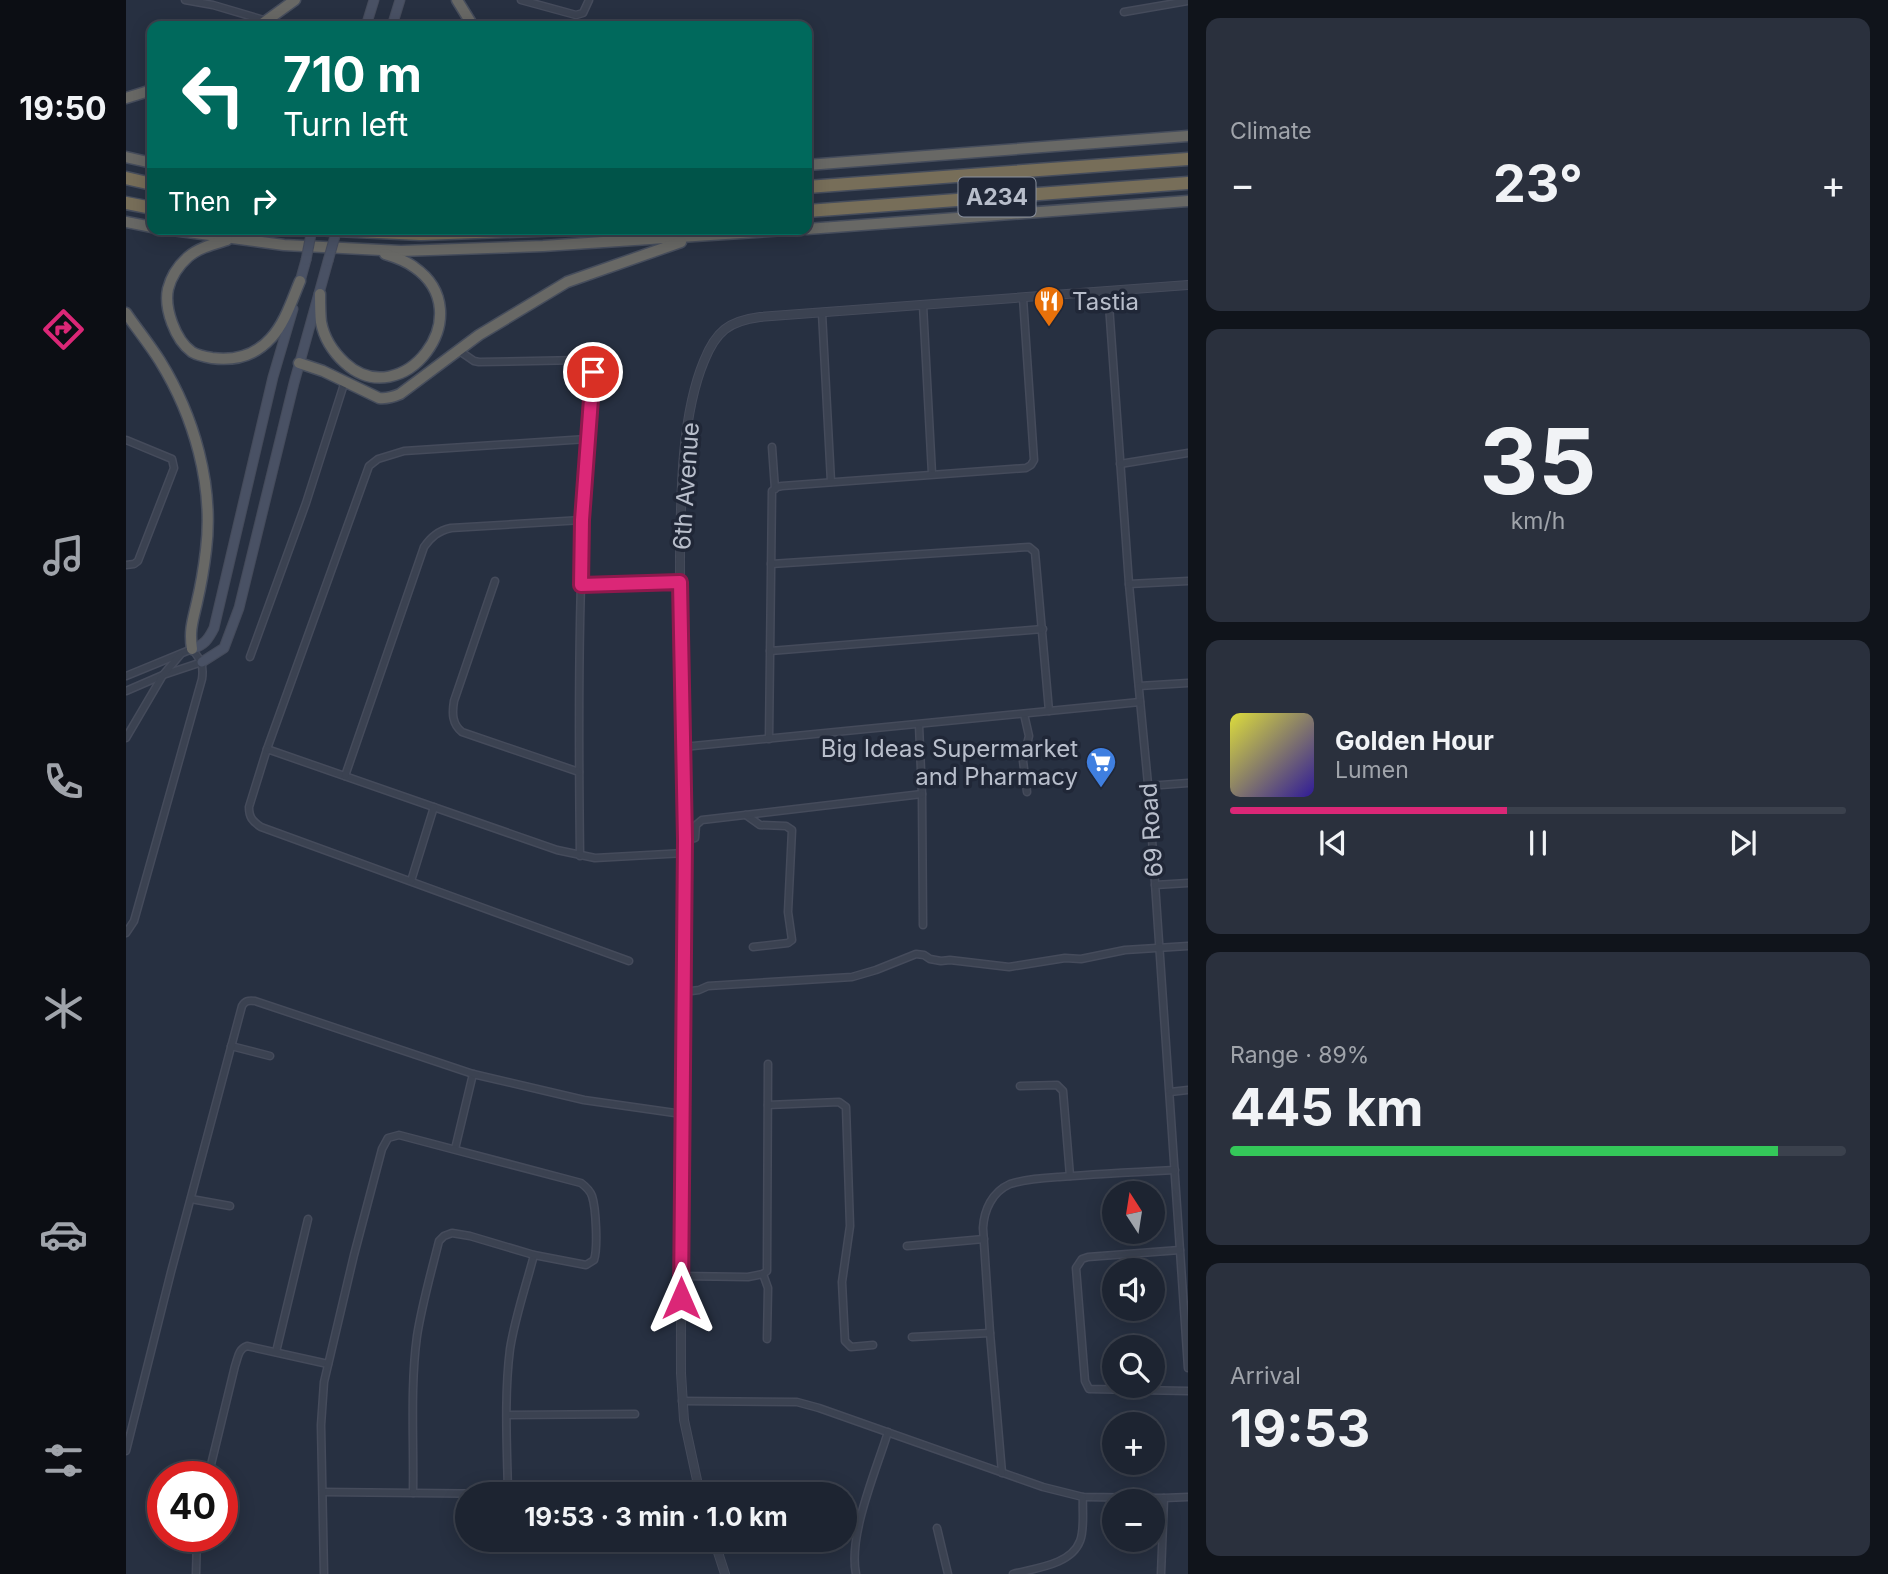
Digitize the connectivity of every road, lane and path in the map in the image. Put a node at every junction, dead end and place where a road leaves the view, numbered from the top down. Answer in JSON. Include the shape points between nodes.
{"nodes":[{"id":1,"x":185,"y":0,"type":"edge"},
{"id":2,"x":295,"y":0,"type":"edge"},
{"id":3,"x":374,"y":0,"type":"edge"},
{"id":4,"x":400,"y":0,"type":"edge"},
{"id":5,"x":457,"y":0,"type":"edge"},
{"id":6,"x":521,"y":0,"type":"edge"},
{"id":7,"x":589,"y":0,"type":"edge"},
{"id":8,"x":1188,"y":1,"type":"edge"},
{"id":9,"x":1124,"y":12,"type":"dead end"},
{"id":10,"x":255,"y":21,"type":"edge"},
{"id":11,"x":267,"y":21,"type":"edge"},
{"id":12,"x":368,"y":21,"type":"edge"},
{"id":13,"x":394,"y":21,"type":"edge"},
{"id":14,"x":470,"y":21,"type":"edge"},
{"id":15,"x":147,"y":92,"type":"edge"},
{"id":16,"x":126,"y":98,"type":"edge"},
{"id":17,"x":1188,"y":136,"type":"edge"},
{"id":18,"x":126,"y":157,"type":"edge"},
{"id":19,"x":1188,"y":159,"type":"edge"},
{"id":20,"x":147,"y":162,"type":"edge"},
{"id":21,"x":812,"y":165,"type":"edge"},
{"id":22,"x":126,"y":178,"type":"edge"},
{"id":23,"x":147,"y":183,"type":"edge"},
{"id":24,"x":1188,"y":183,"type":"edge"},
{"id":25,"x":812,"y":187,"type":"edge"},
{"id":26,"x":1188,"y":201,"type":"edge"},
{"id":27,"x":126,"y":203,"type":"edge"},
{"id":28,"x":1163,"y":203,"type":"junction"},
{"id":29,"x":147,"y":207,"type":"edge"},
{"id":30,"x":1188,"y":207,"type":"edge"},
{"id":31,"x":812,"y":211,"type":"edge"},
{"id":32,"x":126,"y":222,"type":"edge"},
{"id":33,"x":147,"y":226,"type":"edge"},
{"id":34,"x":812,"y":229,"type":"edge"},
{"id":35,"x":205,"y":235,"type":"edge"},
{"id":36,"x":312,"y":235,"type":"edge"},
{"id":37,"x":335,"y":235,"type":"edge"},
{"id":38,"x":722,"y":235,"type":"edge"},
{"id":39,"x":696,"y":237,"type":"junction"},
{"id":40,"x":231,"y":239,"type":"junction"},
{"id":41,"x":376,"y":250,"type":"junction"},
{"id":42,"x":300,"y":281,"type":"junction"},
{"id":43,"x":1188,"y":285,"type":"edge"},
{"id":44,"x":1108,"y":291,"type":"junction"},
{"id":45,"x":320,"y":295,"type":"junction"},
{"id":46,"x":1023,"y":298,"type":"junction"},
{"id":47,"x":923,"y":305,"type":"junction"},
{"id":48,"x":126,"y":313,"type":"edge"},
{"id":49,"x":822,"y":313,"type":"junction"},
{"id":50,"x":458,"y":350,"type":"junction"},
{"id":51,"x":299,"y":363,"type":"junction"},
{"id":52,"x":345,"y":381,"type":"junction"},
{"id":53,"x":587,"y":439,"type":"junction"},
{"id":54,"x":126,"y":440,"type":"edge"},
{"id":55,"x":772,"y":447,"type":"dead end"},
{"id":56,"x":1188,"y":453,"type":"edge"},
{"id":57,"x":1120,"y":464,"type":"junction"},
{"id":58,"x":932,"y":474,"type":"junction"},
{"id":59,"x":831,"y":482,"type":"junction"},
{"id":60,"x":775,"y":489,"type":"junction"},
{"id":61,"x":582,"y":520,"type":"junction"},
{"id":62,"x":771,"y":564,"type":"junction"},
{"id":63,"x":126,"y":565,"type":"edge"},
{"id":64,"x":1188,"y":581,"type":"edge"},
{"id":65,"x":495,"y":582,"type":"dead end"},
{"id":66,"x":680,"y":582,"type":"junction"},
{"id":67,"x":1129,"y":584,"type":"junction"},
{"id":68,"x":581,"y":585,"type":"junction"},
{"id":69,"x":1043,"y":629,"type":"junction"},
{"id":70,"x":192,"y":649,"type":"junction"},
{"id":71,"x":770,"y":651,"type":"junction"},
{"id":72,"x":181,"y":654,"type":"junction"},
{"id":73,"x":250,"y":657,"type":"dead end"},
{"id":74,"x":202,"y":662,"type":"junction"},
{"id":75,"x":163,"y":675,"type":"junction"},
{"id":76,"x":126,"y":676,"type":"edge"},
{"id":77,"x":1188,"y":683,"type":"edge"},
{"id":78,"x":1139,"y":686,"type":"junction"},
{"id":79,"x":126,"y":691,"type":"edge"},
{"id":80,"x":1140,"y":702,"type":"junction"},
{"id":81,"x":1049,"y":711,"type":"junction"},
{"id":82,"x":1024,"y":714,"type":"junction"},
{"id":83,"x":919,"y":724,"type":"junction"},
{"id":84,"x":126,"y":738,"type":"edge"},
{"id":85,"x":769,"y":739,"type":"junction"},
{"id":86,"x":683,"y":747,"type":"junction"},
{"id":87,"x":267,"y":749,"type":"junction"},
{"id":88,"x":579,"y":772,"type":"junction"},
{"id":89,"x":345,"y":776,"type":"junction"},
{"id":90,"x":1188,"y":783,"type":"edge"},
{"id":91,"x":1148,"y":786,"type":"junction"},
{"id":92,"x":1027,"y":792,"type":"dead end"},
{"id":93,"x":922,"y":794,"type":"junction"},
{"id":94,"x":434,"y":807,"type":"junction"},
{"id":95,"x":746,"y":815,"type":"junction"},
{"id":96,"x":685,"y":840,"type":"junction"},
{"id":97,"x":685,"y":853,"type":"junction"},
{"id":98,"x":580,"y":856,"type":"junction"},
{"id":99,"x":411,"y":881,"type":"junction"},
{"id":100,"x":1188,"y":883,"type":"edge"},
{"id":101,"x":1155,"y":885,"type":"junction"},
{"id":102,"x":923,"y":925,"type":"dead end"},
{"id":103,"x":126,"y":933,"type":"edge"},
{"id":104,"x":1188,"y":946,"type":"edge"},
{"id":105,"x":753,"y":947,"type":"dead end"},
{"id":106,"x":1159,"y":948,"type":"junction"},
{"id":107,"x":629,"y":961,"type":"dead end"},
{"id":108,"x":684,"y":992,"type":"junction"},
{"id":109,"x":231,"y":1046,"type":"junction"},
{"id":110,"x":270,"y":1056,"type":"dead end"},
{"id":111,"x":768,"y":1064,"type":"dead end"},
{"id":112,"x":473,"y":1074,"type":"junction"},
{"id":113,"x":1020,"y":1086,"type":"dead end"},
{"id":114,"x":1188,"y":1090,"type":"edge"},
{"id":115,"x":1170,"y":1092,"type":"junction"},
{"id":116,"x":768,"y":1105,"type":"junction"},
{"id":117,"x":682,"y":1114,"type":"junction"},
{"id":118,"x":455,"y":1149,"type":"junction"},
{"id":119,"x":1174,"y":1170,"type":"junction"},
{"id":120,"x":1070,"y":1176,"type":"junction"},
{"id":121,"x":191,"y":1199,"type":"junction"},
{"id":122,"x":230,"y":1206,"type":"dead end"},
{"id":123,"x":308,"y":1219,"type":"dead end"},
{"id":124,"x":984,"y":1239,"type":"junction"},
{"id":125,"x":907,"y":1246,"type":"dead end"},
{"id":126,"x":1180,"y":1250,"type":"junction"},
{"id":127,"x":534,"y":1255,"type":"junction"},
{"id":128,"x":763,"y":1274,"type":"junction"},
{"id":129,"x":681,"y":1276,"type":"junction"},
{"id":130,"x":990,"y":1333,"type":"junction"},
{"id":131,"x":912,"y":1337,"type":"dead end"},
{"id":132,"x":766,"y":1339,"type":"dead end"},
{"id":133,"x":873,"y":1345,"type":"dead end"},
{"id":134,"x":276,"y":1352,"type":"junction"},
{"id":135,"x":328,"y":1364,"type":"junction"},
{"id":136,"x":1188,"y":1368,"type":"edge"},
{"id":137,"x":1188,"y":1391,"type":"edge"},
{"id":138,"x":682,"y":1401,"type":"junction"},
{"id":139,"x":635,"y":1414,"type":"dead end"},
{"id":140,"x":507,"y":1415,"type":"junction"},
{"id":141,"x":888,"y":1432,"type":"junction"},
{"id":142,"x":126,"y":1451,"type":"edge"},
{"id":143,"x":212,"y":1461,"type":"edge"},
{"id":144,"x":1002,"y":1473,"type":"junction"},
{"id":145,"x":508,"y":1482,"type":"edge"},
{"id":146,"x":696,"y":1482,"type":"edge"},
{"id":147,"x":324,"y":1492,"type":"junction"},
{"id":148,"x":413,"y":1493,"type":"junction"},
{"id":149,"x":455,"y":1493,"type":"edge"},
{"id":150,"x":1083,"y":1497,"type":"junction"},
{"id":151,"x":1102,"y":1497,"type":"edge"},
{"id":152,"x":1188,"y":1497,"type":"edge"},
{"id":153,"x":1165,"y":1498,"type":"edge"},
{"id":154,"x":937,"y":1528,"type":"dead end"},
{"id":155,"x":197,"y":1552,"type":"edge"},
{"id":156,"x":718,"y":1552,"type":"edge"},
{"id":157,"x":1162,"y":1552,"type":"edge"},
{"id":158,"x":196,"y":1574,"type":"edge"},
{"id":159,"x":324,"y":1574,"type":"edge"},
{"id":160,"x":725,"y":1574,"type":"edge"},
{"id":161,"x":856,"y":1574,"type":"edge"},
{"id":162,"x":948,"y":1574,"type":"edge"},
{"id":163,"x":1013,"y":1574,"type":"edge"},
{"id":164,"x":1161,"y":1574,"type":"edge"}],
"edges":[{"from":1,"to":10,"type":"street"},
{"from":2,"to":11,"type":"highway"},
{"from":3,"to":12,"type":"main road"},
{"from":4,"to":13,"type":"main road"},
{"from":5,"to":14,"type":"highway"},
{"from":6,"to":7,"type":"street","via":[[576,15],[583,13]]},
{"from":8,"to":9,"type":"street"},
{"from":15,"to":16,"type":"highway"},
{"from":17,"to":21,"type":"highway"},
{"from":18,"to":20,"type":"highway"},
{"from":19,"to":25,"type":"highway","number":"A234"},
{"from":22,"to":23,"type":"highway"},
{"from":24,"to":31,"type":"highway","number":"A234"},
{"from":26,"to":28,"type":"highway"},
{"from":27,"to":29,"type":"highway"},
{"from":28,"to":30,"type":"highway"},
{"from":28,"to":34,"type":"highway"},
{"from":32,"to":33,"type":"highway"},
{"from":35,"to":40,"type":"highway"},
{"from":36,"to":42,"type":"main road","bridge":true},
{"from":37,"to":45,"type":"main road","bridge":true},
{"from":38,"to":39,"type":"highway"},
{"from":39,"to":41,"type":"highway","via":[[470,250]]},
{"from":39,"to":50,"type":"highway","via":[[567,282]]},
{"from":40,"to":41,"type":"highway"},
{"from":40,"to":42,"type":"highway","via":[[188,256],[168,289],[173,324],[192,352],[237,359],[255,351],[282,321]]},
{"from":41,"to":45,"type":"highway","via":[[413,266],[434,288],[439,303],[438,332],[421,360],[391,376],[364,374],[350,367],[325,335]]},
{"from":42,"to":70,"type":"main road","via":[[214,628],[209,639]]},
{"from":43,"to":44,"type":"street","name":"6th Avenue"},
{"from":44,"to":46,"type":"street","name":"6th Avenue"},
{"from":44,"to":57,"type":"street","name":"69 Road"},
{"from":45,"to":51,"type":"main road"},
{"from":46,"to":47,"type":"street","name":"6th Avenue"},
{"from":46,"to":58,"type":"street","via":[[1034,460],[1026,468]]},
{"from":47,"to":49,"type":"street","name":"6th Avenue"},
{"from":47,"to":58,"type":"street"},
{"from":48,"to":70,"type":"highway","via":[[184,408],[207,493],[209,523],[191,623]]},
{"from":49,"to":59,"type":"street"},
{"from":49,"to":66,"type":"street","name":"6th Avenue","via":[[741,320],[724,328],[709,348],[693,398],[684,457]]},
{"from":50,"to":52,"type":"highway","via":[[393,397],[379,398]]},
{"from":50,"to":53,"type":"street","via":[[479,362],[588,362],[593,372]]},
{"from":51,"to":52,"type":"highway"},
{"from":51,"to":74,"type":"main road","via":[[239,608],[224,648]]},
{"from":52,"to":73,"type":"street"},
{"from":53,"to":61,"type":"street"},
{"from":53,"to":87,"type":"street","via":[[404,452],[373,462]]},
{"from":54,"to":63,"type":"street","via":[[172,459],[174,468],[138,561]]},
{"from":55,"to":60,"type":"street"},
{"from":56,"to":57,"type":"street"},
{"from":57,"to":67,"type":"street","name":"69 Road"},
{"from":58,"to":59,"type":"street"},
{"from":59,"to":60,"type":"street"},
{"from":60,"to":62,"type":"street","via":[[771,495]]},
{"from":61,"to":68,"type":"street"},
{"from":61,"to":89,"type":"street","via":[[451,528],[430,539]]},
{"from":62,"to":69,"type":"street","via":[[1028,547],[1035,552]]},
{"from":62,"to":71,"type":"street"},
{"from":64,"to":67,"type":"street"},
{"from":65,"to":88,"type":"street","via":[[454,701],[455,724],[462,732]]},
{"from":66,"to":68,"type":"street"},
{"from":66,"to":86,"type":"street","name":"6th Avenue"},
{"from":67,"to":78,"type":"street","name":"69 Road"},
{"from":68,"to":88,"type":"street"},
{"from":69,"to":71,"type":"street"},
{"from":69,"to":81,"type":"street"},
{"from":70,"to":72,"type":"street"},
{"from":70,"to":74,"type":"street"},
{"from":71,"to":85,"type":"street"},
{"from":72,"to":75,"type":"street"},
{"from":72,"to":76,"type":"street"},
{"from":74,"to":75,"type":"street"},
{"from":74,"to":103,"type":"street","via":[[202,679],[181,755],[134,920]]},
{"from":75,"to":79,"type":"street"},
{"from":75,"to":84,"type":"street"},
{"from":77,"to":78,"type":"street"},
{"from":78,"to":80,"type":"street","name":"69 Road"},
{"from":80,"to":81,"type":"street"},
{"from":80,"to":91,"type":"street","name":"69 Road"},
{"from":81,"to":82,"type":"street"},
{"from":82,"to":83,"type":"street"},
{"from":82,"to":92,"type":"street"},
{"from":83,"to":85,"type":"street"},
{"from":83,"to":93,"type":"street"},
{"from":85,"to":86,"type":"street"},
{"from":86,"to":96,"type":"street","name":"6th Avenue"},
{"from":87,"to":89,"type":"street"},
{"from":87,"to":99,"type":"street","via":[[249,807],[251,820]]},
{"from":88,"to":98,"type":"street"},
{"from":89,"to":94,"type":"street"},
{"from":90,"to":91,"type":"street"},
{"from":91,"to":101,"type":"street","name":"69 Road"},
{"from":93,"to":95,"type":"street"},
{"from":93,"to":102,"type":"street"},
{"from":94,"to":98,"type":"street"},
{"from":94,"to":99,"type":"street"},
{"from":95,"to":96,"type":"street","via":[[702,820],[696,825],[694,839]]},
{"from":95,"to":105,"type":"street","via":[[760,825],[792,830],[788,912],[792,940]]},
{"from":96,"to":97,"type":"street","name":"6th Avenue"},
{"from":97,"to":98,"type":"street"},
{"from":97,"to":108,"type":"street","name":"6th Avenue"},
{"from":99,"to":107,"type":"street"},
{"from":100,"to":101,"type":"street"},
{"from":101,"to":106,"type":"street","name":"69 Road"},
{"from":104,"to":106,"type":"street"},
{"from":106,"to":108,"type":"street","via":[[1009,967],[916,954],[852,977],[708,986]]},
{"from":106,"to":115,"type":"street","name":"69 Road"},
{"from":108,"to":117,"type":"street","name":"6th Avenue"},
{"from":109,"to":110,"type":"street"},
{"from":109,"to":112,"type":"street","via":[[242,1006],[249,1000]]},
{"from":109,"to":121,"type":"street"},
{"from":111,"to":116,"type":"street"},
{"from":112,"to":117,"type":"street","via":[[584,1100]]},
{"from":112,"to":118,"type":"street"},
{"from":113,"to":120,"type":"street","via":[[1061,1087]]},
{"from":114,"to":115,"type":"street"},
{"from":115,"to":119,"type":"street","name":"69 Road"},
{"from":116,"to":128,"type":"street","via":[[767,1271]]},
{"from":116,"to":133,"type":"street","via":[[839,1102],[846,1107],[850,1226],[842,1282],[845,1341],[851,1347]]},
{"from":117,"to":129,"type":"street","name":"6th Avenue"},
{"from":118,"to":127,"type":"street","via":[[587,1187],[596,1225],[594,1260],[580,1265]]},
{"from":118,"to":135,"type":"street","via":[[399,1135],[384,1143]]},
{"from":119,"to":120,"type":"street"},
{"from":119,"to":126,"type":"street","name":"69 Road"},
{"from":120,"to":124,"type":"street","via":[[1003,1188],[985,1211]]},
{"from":121,"to":122,"type":"street"},
{"from":121,"to":142,"type":"street"},
{"from":123,"to":134,"type":"street"},
{"from":124,"to":125,"type":"street"},
{"from":124,"to":130,"type":"street"},
{"from":126,"to":136,"type":"street","name":"69 Road"},
{"from":126,"to":137,"type":"street","via":[[1087,1257],[1076,1268],[1089,1389]]},
{"from":127,"to":140,"type":"street","via":[[510,1349]]},
{"from":127,"to":148,"type":"street","via":[[452,1233],[439,1241],[417,1337]]},
{"from":128,"to":129,"type":"street"},
{"from":128,"to":132,"type":"street","via":[[768,1289]]},
{"from":129,"to":138,"type":"street","name":"6th Avenue"},
{"from":130,"to":131,"type":"street"},
{"from":130,"to":144,"type":"street"},
{"from":134,"to":135,"type":"street"},
{"from":134,"to":143,"type":"street","via":[[247,1346],[240,1351]]},
{"from":135,"to":147,"type":"street","via":[[322,1414]]},
{"from":138,"to":141,"type":"street","via":[[797,1402]]},
{"from":138,"to":146,"type":"street","name":"6th Avenue"},
{"from":139,"to":140,"type":"street"},
{"from":140,"to":145,"type":"street"},
{"from":141,"to":144,"type":"street"},
{"from":141,"to":161,"type":"street","via":[[855,1542]]},
{"from":144,"to":150,"type":"street"},
{"from":147,"to":148,"type":"street"},
{"from":147,"to":159,"type":"street"},
{"from":148,"to":149,"type":"street"},
{"from":150,"to":151,"type":"street"},
{"from":150,"to":163,"type":"street","via":[[1081,1539],[1074,1551],[1062,1560]]},
{"from":152,"to":153,"type":"street"},
{"from":154,"to":162,"type":"street"},
{"from":155,"to":158,"type":"street"},
{"from":156,"to":160,"type":"street"},
{"from":157,"to":164,"type":"street"}]}
